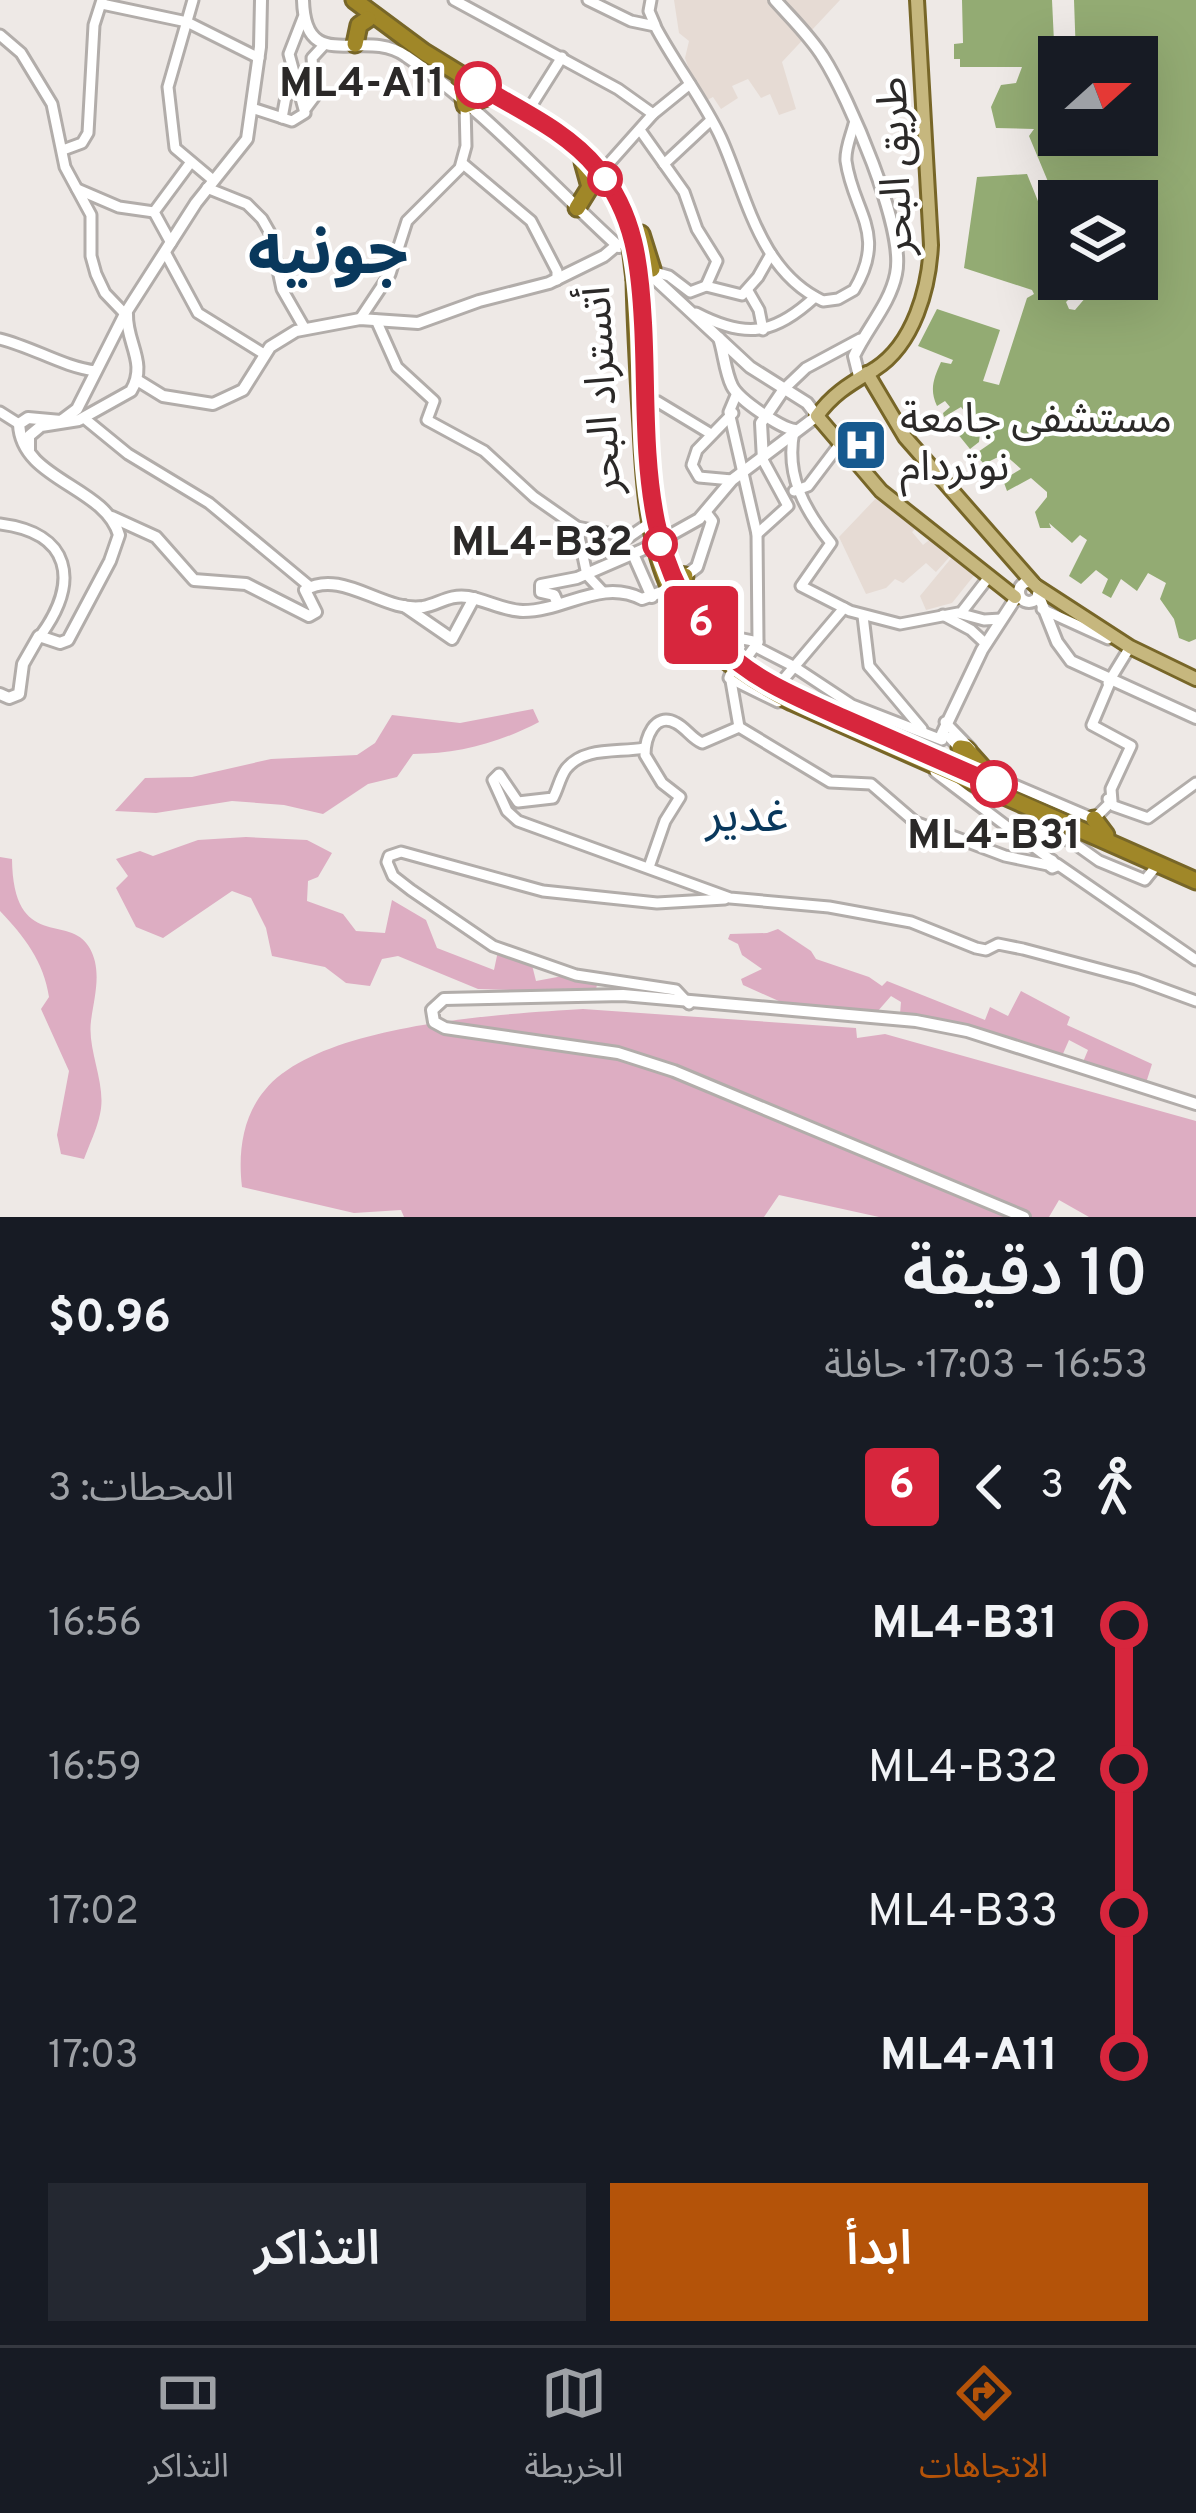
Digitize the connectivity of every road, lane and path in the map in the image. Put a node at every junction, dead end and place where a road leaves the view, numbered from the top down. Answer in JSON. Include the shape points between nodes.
{"nodes":[{"id":1,"x":193,"y":0,"type":"edge"},
{"id":2,"x":261,"y":0,"type":"edge"},
{"id":3,"x":303,"y":0,"type":"edge"},
{"id":4,"x":350,"y":0,"type":"edge"},
{"id":5,"x":454,"y":0,"type":"edge"},
{"id":6,"x":588,"y":0,"type":"edge"},
{"id":7,"x":652,"y":0,"type":"edge"},
{"id":8,"x":776,"y":0,"type":"edge"},
{"id":9,"x":920,"y":0,"type":"edge"},
{"id":10,"x":102,"y":2,"type":"edge"},
{"id":11,"x":303,"y":18,"type":"junction"},
{"id":12,"x":368,"y":19,"type":"junction"},
{"id":13,"x":187,"y":22,"type":"junction"},
{"id":14,"x":655,"y":25,"type":"junction"},
{"id":15,"x":0,"y":35,"type":"edge"},
{"id":16,"x":355,"y":44,"type":"junction"},
{"id":17,"x":324,"y":45,"type":"junction"},
{"id":18,"x":259,"y":58,"type":"junction"},
{"id":19,"x":562,"y":58,"type":"junction"},
{"id":20,"x":291,"y":70,"type":"junction"},
{"id":21,"x":461,"y":81,"type":"junction"},
{"id":22,"x":690,"y":84,"type":"junction"},
{"id":23,"x":490,"y":96,"type":"junction"},
{"id":24,"x":465,"y":105,"type":"junction"},
{"id":25,"x":252,"y":108,"type":"junction"},
{"id":26,"x":306,"y":108,"type":"junction"},
{"id":27,"x":535,"y":112,"type":"junction"},
{"id":28,"x":653,"y":114,"type":"junction"},
{"id":29,"x":281,"y":118,"type":"junction"},
{"id":30,"x":710,"y":122,"type":"junction"},
{"id":31,"x":854,"y":124,"type":"junction"},
{"id":32,"x":640,"y":130,"type":"junction"},
{"id":33,"x":572,"y":143,"type":"junction"},
{"id":34,"x":63,"y":150,"type":"junction"},
{"id":35,"x":581,"y":159,"type":"junction"},
{"id":36,"x":191,"y":162,"type":"junction"},
{"id":37,"x":462,"y":163,"type":"junction"},
{"id":38,"x":664,"y":164,"type":"junction"},
{"id":39,"x":608,"y":170,"type":"junction"},
{"id":40,"x":210,"y":184,"type":"junction"},
{"id":41,"x":76,"y":190,"type":"junction"},
{"id":42,"x":105,"y":201,"type":"junction"},
{"id":43,"x":577,"y":208,"type":"junction"},
{"id":44,"x":154,"y":212,"type":"junction"},
{"id":45,"x":92,"y":221,"type":"junction"},
{"id":46,"x":168,"y":247,"type":"junction"},
{"id":47,"x":771,"y":254,"type":"junction"},
{"id":48,"x":642,"y":266,"type":"junction"},
{"id":49,"x":560,"y":275,"type":"junction"},
{"id":50,"x":706,"y":286,"type":"junction"},
{"id":51,"x":748,"y":291,"type":"junction"},
{"id":52,"x":815,"y":297,"type":"junction"},
{"id":53,"x":692,"y":311,"type":"junction"},
{"id":54,"x":368,"y":317,"type":"junction"},
{"id":55,"x":125,"y":320,"type":"junction"},
{"id":56,"x":305,"y":328,"type":"junction"},
{"id":57,"x":763,"y":330,"type":"junction"},
{"id":58,"x":865,"y":336,"type":"junction"},
{"id":59,"x":0,"y":339,"type":"edge"},
{"id":60,"x":267,"y":351,"type":"junction"},
{"id":61,"x":729,"y":353,"type":"junction"},
{"id":62,"x":863,"y":374,"type":"junction"},
{"id":63,"x":94,"y":376,"type":"junction"},
{"id":64,"x":137,"y":380,"type":"junction"},
{"id":65,"x":784,"y":389,"type":"junction"},
{"id":66,"x":86,"y":393,"type":"junction"},
{"id":67,"x":739,"y":396,"type":"junction"},
{"id":68,"x":647,"y":400,"type":"junction"},
{"id":69,"x":816,"y":411,"type":"junction"},
{"id":70,"x":0,"y":412,"type":"edge"},
{"id":71,"x":765,"y":413,"type":"junction"},
{"id":72,"x":730,"y":415,"type":"junction"},
{"id":73,"x":88,"y":416,"type":"junction"},
{"id":74,"x":42,"y":423,"type":"junction"},
{"id":75,"x":795,"y":430,"type":"junction"},
{"id":76,"x":22,"y":432,"type":"junction"},
{"id":77,"x":711,"y":434,"type":"junction"},
{"id":78,"x":839,"y":446,"type":"junction"},
{"id":79,"x":763,"y":460,"type":"junction"},
{"id":80,"x":745,"y":473,"type":"junction"},
{"id":81,"x":732,"y":480,"type":"junction"},
{"id":82,"x":798,"y":491,"type":"junction"},
{"id":83,"x":782,"y":492,"type":"junction"},
{"id":84,"x":706,"y":513,"type":"junction"},
{"id":85,"x":109,"y":518,"type":"junction"},
{"id":86,"x":0,"y":524,"type":"edge"},
{"id":87,"x":648,"y":524,"type":"junction"},
{"id":88,"x":132,"y":526,"type":"junction"},
{"id":89,"x":577,"y":526,"type":"junction"},
{"id":90,"x":758,"y":530,"type":"junction"},
{"id":91,"x":117,"y":541,"type":"junction"},
{"id":92,"x":638,"y":552,"type":"junction"},
{"id":93,"x":587,"y":575,"type":"junction"},
{"id":94,"x":988,"y":578,"type":"junction"},
{"id":95,"x":676,"y":583,"type":"junction"},
{"id":96,"x":309,"y":586,"type":"junction"},
{"id":97,"x":602,"y":591,"type":"junction"},
{"id":98,"x":1017,"y":595,"type":"junction"},
{"id":99,"x":652,"y":597,"type":"junction"},
{"id":100,"x":475,"y":598,"type":"junction"},
{"id":101,"x":1037,"y":598,"type":"junction"},
{"id":102,"x":557,"y":602,"type":"junction"},
{"id":103,"x":401,"y":604,"type":"junction"},
{"id":104,"x":844,"y":608,"type":"junction"},
{"id":105,"x":961,"y":613,"type":"junction"},
{"id":106,"x":944,"y":615,"type":"junction"},
{"id":107,"x":862,"y":616,"type":"junction"},
{"id":108,"x":1001,"y":619,"type":"junction"},
{"id":109,"x":41,"y":635,"type":"junction"},
{"id":110,"x":711,"y":642,"type":"junction"},
{"id":111,"x":986,"y":644,"type":"junction"},
{"id":112,"x":757,"y":645,"type":"junction"},
{"id":113,"x":1129,"y":648,"type":"junction"},
{"id":114,"x":793,"y":666,"type":"junction"},
{"id":115,"x":730,"y":675,"type":"junction"},
{"id":116,"x":1196,"y":679,"type":"edge"},
{"id":117,"x":1110,"y":682,"type":"junction"},
{"id":118,"x":777,"y":687,"type":"junction"},
{"id":119,"x":0,"y":692,"type":"edge"},
{"id":120,"x":820,"y":715,"type":"junction"},
{"id":121,"x":1196,"y":720,"type":"edge"},
{"id":122,"x":739,"y":728,"type":"junction"},
{"id":123,"x":848,"y":733,"type":"junction"},
{"id":124,"x":948,"y":737,"type":"junction"},
{"id":125,"x":878,"y":746,"type":"junction"},
{"id":126,"x":644,"y":748,"type":"junction"},
{"id":127,"x":904,"y":752,"type":"junction"},
{"id":128,"x":1196,"y":781,"type":"edge"},
{"id":129,"x":1000,"y":786,"type":"junction"},
{"id":130,"x":1111,"y":802,"type":"junction"},
{"id":131,"x":990,"y":813,"type":"junction"},
{"id":132,"x":1080,"y":817,"type":"junction"},
{"id":133,"x":1008,"y":826,"type":"junction"},
{"id":134,"x":1106,"y":835,"type":"junction"},
{"id":135,"x":1052,"y":863,"type":"junction"},
{"id":136,"x":1157,"y":865,"type":"junction"},
{"id":137,"x":649,"y":867,"type":"junction"},
{"id":138,"x":1196,"y":878,"type":"edge"},
{"id":139,"x":730,"y":898,"type":"junction"},
{"id":140,"x":1196,"y":960,"type":"edge"},
{"id":141,"x":1196,"y":1001,"type":"edge"},
{"id":142,"x":689,"y":1003,"type":"junction"},
{"id":143,"x":438,"y":1008,"type":"junction"},
{"id":144,"x":1196,"y":1107,"type":"edge"},
{"id":145,"x":1024,"y":1217,"type":"edge"},
{"id":146,"x":1034,"y":1217,"type":"edge"}],
"edges":[{"from":1,"to":13,"type":"street"},
{"from":2,"to":18,"type":"main road"},
{"from":3,"to":11,"type":"main road"},
{"from":4,"to":12,"type":"highway","name":"أتستراد البحر"},
{"from":4,"to":23,"type":"highway","name":"أتستراد البحر"},
{"from":5,"to":19,"type":"street"},
{"from":6,"to":14,"type":"street"},
{"from":7,"to":14,"type":"street"},
{"from":8,"to":31,"type":"main road","via":[[823,57]]},
{"from":9,"to":62,"type":"main road","name":"طريق البحر","via":[[930,169],[926,298],[899,344]]},
{"from":10,"to":13,"type":"street"},
{"from":10,"to":34,"type":"street","via":[[88,133]]},
{"from":11,"to":17,"type":"main road"},
{"from":11,"to":20,"type":"street","via":[[289,50]]},
{"from":12,"to":16,"type":"highway"},
{"from":12,"to":21,"type":"highway","name":"أتستراد البحر"},
{"from":13,"to":18,"type":"street"},
{"from":13,"to":36,"type":"street","via":[[168,87],[175,148]]},
{"from":14,"to":22,"type":"street"},
{"from":15,"to":34,"type":"street","via":[[47,94]]},
{"from":16,"to":17,"type":"main road"},
{"from":16,"to":24,"type":"main road","via":[[394,48]]},
{"from":17,"to":26,"type":"street","via":[[312,58],[315,96]]},
{"from":18,"to":25,"type":"main road"},
{"from":19,"to":27,"type":"street"},
{"from":19,"to":28,"type":"street"},
{"from":20,"to":26,"type":"street"},
{"from":20,"to":29,"type":"street"},
{"from":21,"to":23,"type":"highway","name":"أتستراد البحر"},
{"from":21,"to":24,"type":"highway"},
{"from":22,"to":28,"type":"street"},
{"from":22,"to":30,"type":"street"},
{"from":23,"to":24,"type":"highway"},
{"from":23,"to":27,"type":"highway","name":"أتستراد البحر"},
{"from":23,"to":35,"type":"highway","name":"أتستراد البحر"},
{"from":24,"to":37,"type":"street"},
{"from":24,"to":43,"type":"main road"},
{"from":25,"to":29,"type":"street"},
{"from":25,"to":40,"type":"main road","via":[[242,148]]},
{"from":26,"to":29,"type":"street","via":[[298,120]]},
{"from":27,"to":33,"type":"highway","name":"أتستراد البحر"},
{"from":28,"to":32,"type":"street"},
{"from":30,"to":38,"type":"street"},
{"from":30,"to":47,"type":"street"},
{"from":31,"to":52,"type":"street","via":[[845,155],[867,221],[868,256],[854,290],[829,301]]},
{"from":31,"to":58,"type":"main road","via":[[888,208],[898,268]]},
{"from":32,"to":38,"type":"street"},
{"from":32,"to":39,"type":"street"},
{"from":33,"to":39,"type":"highway"},
{"from":33,"to":48,"type":"highway","name":"أتستراد البحر","via":[[615,194]]},
{"from":34,"to":41,"type":"street"},
{"from":35,"to":43,"type":"highway","via":[[590,182]]},
{"from":35,"to":48,"type":"highway","name":"أتستراد البحر","via":[[613,200]]},
{"from":36,"to":40,"type":"street"},
{"from":36,"to":44,"type":"street"},
{"from":37,"to":49,"type":"street","via":[[531,221]]},
{"from":37,"to":54,"type":"street","via":[[405,224]]},
{"from":38,"to":50,"type":"street","via":[[717,261]]},
{"from":39,"to":48,"type":"highway","via":[[629,206]]},
{"from":40,"to":46,"type":"main road"},
{"from":40,"to":56,"type":"street","via":[[262,219],[282,289]]},
{"from":41,"to":42,"type":"street"},
{"from":41,"to":45,"type":"street"},
{"from":42,"to":44,"type":"street"},
{"from":42,"to":45,"type":"street"},
{"from":43,"to":48,"type":"main road"},
{"from":44,"to":46,"type":"street"},
{"from":45,"to":55,"type":"street","via":[[96,274]]},
{"from":46,"to":55,"type":"main road"},
{"from":46,"to":60,"type":"street","via":[[198,313]]},
{"from":47,"to":51,"type":"street"},
{"from":47,"to":52,"type":"street"},
{"from":48,"to":49,"type":"main road"},
{"from":48,"to":50,"type":"street","via":[[690,292]]},
{"from":48,"to":53,"type":"main road"},
{"from":48,"to":68,"type":"highway","name":"أتستراد البحر"},
{"from":48,"to":87,"type":"highway","name":"أتستراد البحر"},
{"from":49,"to":54,"type":"main road","via":[[418,322]]},
{"from":50,"to":51,"type":"street","via":[[736,296]]},
{"from":51,"to":57,"type":"street"},
{"from":52,"to":57,"type":"street"},
{"from":53,"to":57,"type":"street","via":[[726,327]]},
{"from":53,"to":61,"type":"main road"},
{"from":54,"to":56,"type":"main road"},
{"from":54,"to":89,"type":"street","via":[[397,367],[434,401],[427,420],[484,451]]},
{"from":55,"to":63,"type":"main road"},
{"from":55,"to":64,"type":"main road","via":[[140,364]]},
{"from":56,"to":60,"type":"main road"},
{"from":58,"to":62,"type":"main road","via":[[854,359]]},
{"from":58,"to":65,"type":"street"},
{"from":59,"to":63,"type":"street"},
{"from":60,"to":64,"type":"main road","via":[[244,390],[214,404],[164,396]]},
{"from":61,"to":65,"type":"main road"},
{"from":61,"to":67,"type":"main road","via":[[730,384]]},
{"from":62,"to":69,"type":"main road","name":"طريق البحر"},
{"from":62,"to":101,"type":"main road"},
{"from":63,"to":66,"type":"main road"},
{"from":64,"to":73,"type":"main road"},
{"from":65,"to":69,"type":"main road"},
{"from":65,"to":71,"type":"main road"},
{"from":66,"to":73,"type":"main road"},
{"from":66,"to":74,"type":"main road","via":[[68,419]]},
{"from":67,"to":71,"type":"main road"},
{"from":67,"to":72,"type":"street"},
{"from":68,"to":77,"type":"street"},
{"from":68,"to":95,"type":"highway","name":"أتستراد البحر","via":[[655,524]]},
{"from":69,"to":75,"type":"main road"},
{"from":69,"to":78,"type":"main road"},
{"from":70,"to":76,"type":"street"},
{"from":71,"to":75,"type":"main road"},
{"from":71,"to":79,"type":"main road"},
{"from":72,"to":77,"type":"street"},
{"from":72,"to":80,"type":"street"},
{"from":73,"to":74,"type":"main road"},
{"from":73,"to":96,"type":"street"},
{"from":74,"to":76,"type":"main road","via":[[25,419]]},
{"from":75,"to":79,"type":"main road"},
{"from":75,"to":82,"type":"street"},
{"from":76,"to":85,"type":"main road","via":[[29,454]]},
{"from":77,"to":81,"type":"street","via":[[694,454],[694,471]]},
{"from":78,"to":82,"type":"street"},
{"from":78,"to":94,"type":"main road"},
{"from":79,"to":80,"type":"main road"},
{"from":79,"to":83,"type":"street"},
{"from":80,"to":81,"type":"main road"},
{"from":80,"to":90,"type":"street"},
{"from":81,"to":84,"type":"main road"},
{"from":82,"to":83,"type":"street"},
{"from":82,"to":104,"type":"street","via":[[831,543],[801,586]]},
{"from":83,"to":90,"type":"street","via":[[786,509]]},
{"from":84,"to":92,"type":"main road","bridge":true},
{"from":84,"to":95,"type":"main road","via":[[712,521],[697,567]]},
{"from":85,"to":88,"type":"main road"},
{"from":85,"to":91,"type":"main road"},
{"from":86,"to":109,"type":"street","via":[[35,532],[62,558],[61,595]]},
{"from":87,"to":89,"type":"street","via":[[629,537]]},
{"from":87,"to":95,"type":"highway","name":"أتستراد البحر"},
{"from":88,"to":91,"type":"main road"},
{"from":88,"to":96,"type":"main road","via":[[156,537],[199,582],[246,584],[309,616],[316,612]]},
{"from":89,"to":93,"type":"street"},
{"from":90,"to":112,"type":"street"},
{"from":91,"to":109,"type":"main road","via":[[68,640]]},
{"from":92,"to":93,"type":"main road"},
{"from":92,"to":99,"type":"main road"},
{"from":93,"to":97,"type":"street"},
{"from":93,"to":102,"type":"main road","via":[[539,586]]},
{"from":94,"to":98,"type":"main road"},
{"from":94,"to":105,"type":"street"},
{"from":95,"to":99,"type":"main road"},
{"from":95,"to":110,"type":"highway","name":"أتستراد البحر"},
{"from":96,"to":103,"type":"main road","via":[[355,588]]},
{"from":97,"to":99,"type":"main road"},
{"from":97,"to":102,"type":"main road"},
{"from":98,"to":101,"type":"main road","via":[[1023,584]]},
{"from":98,"to":108,"type":"main road"},
{"from":100,"to":102,"type":"main road","via":[[523,611]]},
{"from":100,"to":103,"type":"main road"},
{"from":100,"to":103,"type":"main road","via":[[452,639]]},
{"from":101,"to":113,"type":"main road"},
{"from":101,"to":113,"type":"street"},
{"from":101,"to":117,"type":"main road","via":[[1065,656]]},
{"from":104,"to":107,"type":"street"},
{"from":104,"to":114,"type":"street"},
{"from":105,"to":106,"type":"street"},
{"from":105,"to":108,"type":"street"},
{"from":106,"to":107,"type":"street","via":[[904,624]]},
{"from":106,"to":111,"type":"street"},
{"from":107,"to":124,"type":"street","via":[[872,670]]},
{"from":108,"to":111,"type":"main road"},
{"from":109,"to":119,"type":"main road","via":[[26,656],[17,695]]},
{"from":110,"to":112,"type":"street","via":[[734,637]]},
{"from":110,"to":115,"type":"highway"},
{"from":110,"to":118,"type":"highway","name":"أتستراد البحر"},
{"from":110,"to":120,"type":"highway","name":"أتستراد البحر","via":[[746,676]]},
{"from":111,"to":124,"type":"main road"},
{"from":112,"to":114,"type":"street"},
{"from":112,"to":115,"type":"street","bridge":true},
{"from":113,"to":116,"type":"main road"},
{"from":113,"to":117,"type":"street"},
{"from":114,"to":118,"type":"street"},
{"from":114,"to":124,"type":"street","via":[[852,705]]},
{"from":115,"to":122,"type":"street"},
{"from":115,"to":123,"type":"street"},
{"from":117,"to":121,"type":"main road"},
{"from":117,"to":130,"type":"street","via":[[1092,722],[1131,745]]},
{"from":118,"to":129,"type":"highway","name":"أتستراد البحر"},
{"from":120,"to":123,"type":"highway"},
{"from":120,"to":127,"type":"highway","name":"أتستراد البحر"},
{"from":122,"to":126,"type":"street","via":[[702,743],[662,721]]},
{"from":122,"to":135,"type":"street","via":[[830,782],[871,784],[922,825],[1005,856]]},
{"from":123,"to":125,"type":"street"},
{"from":124,"to":129,"type":"highway"},
{"from":124,"to":131,"type":"street","bridge":true},
{"from":124,"to":132,"type":"street","via":[[1003,778]]},
{"from":125,"to":127,"type":"highway"},
{"from":125,"to":131,"type":"street","via":[[934,771]]},
{"from":126,"to":137,"type":"street","via":[[662,783],[680,797]]},
{"from":126,"to":137,"type":"street","via":[[582,758],[544,802],[518,802],[499,774],[493,780],[518,821]]},
{"from":127,"to":136,"type":"highway","name":"أتستراد البحر"},
{"from":128,"to":130,"type":"street","via":[[1148,817]]},
{"from":129,"to":132,"type":"highway","name":"أتستراد البحر"},
{"from":130,"to":132,"type":"street"},
{"from":131,"to":133,"type":"street"},
{"from":132,"to":134,"type":"highway"},
{"from":132,"to":134,"type":"highway","name":"أتستراد البحر"},
{"from":133,"to":135,"type":"street"},
{"from":133,"to":136,"type":"street","via":[[1070,841],[1145,880]]},
{"from":134,"to":138,"type":"highway","name":"أتستراد البحر"},
{"from":135,"to":140,"type":"street"},
{"from":136,"to":138,"type":"highway","name":"أتستراد البحر"},
{"from":137,"to":139,"type":"street"},
{"from":139,"to":141,"type":"street","via":[[911,922],[976,948],[1023,949]]},
{"from":139,"to":142,"type":"street","via":[[657,903],[564,895],[418,855],[395,853],[387,862],[410,890],[493,946],[576,975],[676,990]]},
{"from":142,"to":143,"type":"main road","via":[[623,995]]},
{"from":142,"to":144,"type":"main road","via":[[938,1025]]},
{"from":143,"to":145,"type":"main road","via":[[438,1025],[449,1029],[657,1065]]},
{"from":143,"to":146,"type":"main road","via":[[439,1022],[451,1026],[644,1057]]}]}
